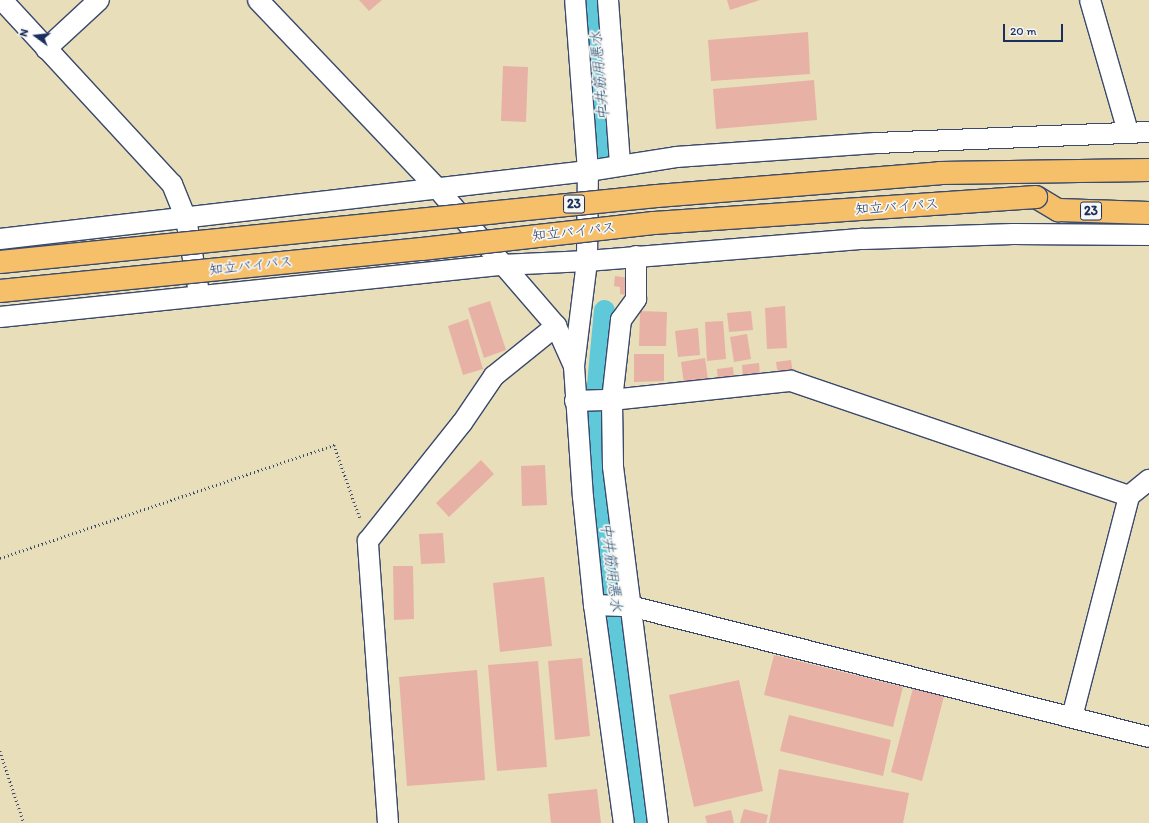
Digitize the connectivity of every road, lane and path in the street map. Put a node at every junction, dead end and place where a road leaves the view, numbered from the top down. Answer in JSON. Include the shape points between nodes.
{"nodes":[{"id":1,"x":2,"y":0,"type":"edge"},
{"id":2,"x":99,"y":0,"type":"edge"},
{"id":3,"x":258,"y":0,"type":"edge"},
{"id":4,"x":575,"y":0,"type":"edge"},
{"id":5,"x":608,"y":0,"type":"edge"},
{"id":6,"x":1090,"y":0,"type":"edge"},
{"id":7,"x":46,"y":49,"type":"junction"},
{"id":8,"x":1128,"y":132,"type":"junction"},
{"id":9,"x":1149,"y":132,"type":"edge"},
{"id":10,"x":620,"y":164,"type":"junction"},
{"id":11,"x":1149,"y":170,"type":"edge"},
{"id":12,"x":588,"y":171,"type":"junction"},
{"id":13,"x":437,"y":188,"type":"junction"},
{"id":14,"x":1036,"y":197,"type":"junction"},
{"id":15,"x":1149,"y":199,"type":"edge"},
{"id":16,"x":1149,"y":213,"type":"edge"},
{"id":17,"x":186,"y":219,"type":"junction"},
{"id":18,"x":1149,"y":235,"type":"edge"},
{"id":19,"x":0,"y":239,"type":"edge"},
{"id":20,"x":636,"y":256,"type":"junction"},
{"id":21,"x":587,"y":261,"type":"junction"},
{"id":22,"x":0,"y":262,"type":"edge"},
{"id":23,"x":501,"y":265,"type":"junction"},
{"id":24,"x":0,"y":291,"type":"edge"},
{"id":25,"x":200,"y":296,"type":"junction"},
{"id":26,"x":0,"y":317,"type":"edge"},
{"id":27,"x":556,"y":326,"type":"junction"},
{"id":28,"x":574,"y":366,"type":"junction"},
{"id":29,"x":595,"y":401,"type":"junction"},
{"id":30,"x":1149,"y":480,"type":"edge"},
{"id":31,"x":1129,"y":496,"type":"junction"},
{"id":32,"x":368,"y":541,"type":"junction"},
{"id":33,"x":0,"y":558,"type":"edge"},
{"id":34,"x":594,"y":605,"type":"junction"},
{"id":35,"x":630,"y":606,"type":"junction"},
{"id":36,"x":1072,"y":717,"type":"junction"},
{"id":37,"x":1149,"y":737,"type":"edge"},
{"id":38,"x":0,"y":751,"type":"edge"},
{"id":39,"x":24,"y":823,"type":"edge"},
{"id":40,"x":388,"y":823,"type":"edge"},
{"id":41,"x":624,"y":823,"type":"edge"},
{"id":42,"x":658,"y":823,"type":"edge"}],
"edges":[{"from":1,"to":7,"type":"street"},
{"from":2,"to":7,"type":"street"},
{"from":3,"to":13,"type":"street"},
{"from":4,"to":12,"type":"street"},
{"from":5,"to":10,"type":"street"},
{"from":6,"to":8,"type":"street"},
{"from":7,"to":17,"type":"street","via":[[172,184]]},
{"from":8,"to":9,"type":"street"},
{"from":8,"to":10,"type":"street","via":[[876,143],[676,157]]},
{"from":10,"to":12,"type":"street"},
{"from":11,"to":22,"type":"highway","name":"知立バイパス","number":"23","bridge":true,"via":[[940,172],[649,197]]},
{"from":12,"to":13,"type":"street"},
{"from":12,"to":21,"type":"street"},
{"from":13,"to":17,"type":"street"},
{"from":13,"to":23,"type":"street"},
{"from":14,"to":15,"type":"highway","name":"知立バイパス","number":"23"},
{"from":14,"to":16,"type":"highway","number":"23","via":[[1058,210]]},
{"from":14,"to":24,"type":"highway","name":"知立バイパス","number":"23","bridge":true,"via":[[654,223]]},
{"from":17,"to":19,"type":"street"},
{"from":17,"to":25,"type":"street"},
{"from":18,"to":20,"type":"street","via":[[1013,234],[864,239]]},
{"from":20,"to":21,"type":"street"},
{"from":20,"to":29,"type":"street","via":[[636,299],[621,320]]},
{"from":21,"to":23,"type":"street"},
{"from":21,"to":28,"type":"street"},
{"from":23,"to":25,"type":"street"},
{"from":23,"to":27,"type":"street"},
{"from":25,"to":26,"type":"street"},
{"from":27,"to":28,"type":"street"},
{"from":27,"to":32,"type":"street","via":[[494,376],[462,423]]},
{"from":28,"to":29,"type":"street"},
{"from":29,"to":31,"type":"street","via":[[791,381]]},
{"from":29,"to":34,"type":"street"},
{"from":29,"to":35,"type":"street","via":[[613,466]]},
{"from":30,"to":31,"type":"street"},
{"from":31,"to":36,"type":"street"},
{"from":32,"to":33,"type":"path","via":[[334,445]]},
{"from":32,"to":40,"type":"street"},
{"from":34,"to":35,"type":"street"},
{"from":34,"to":41,"type":"street"},
{"from":35,"to":36,"type":"street"},
{"from":35,"to":42,"type":"street"},
{"from":36,"to":37,"type":"street"},
{"from":38,"to":39,"type":"path"}]}
